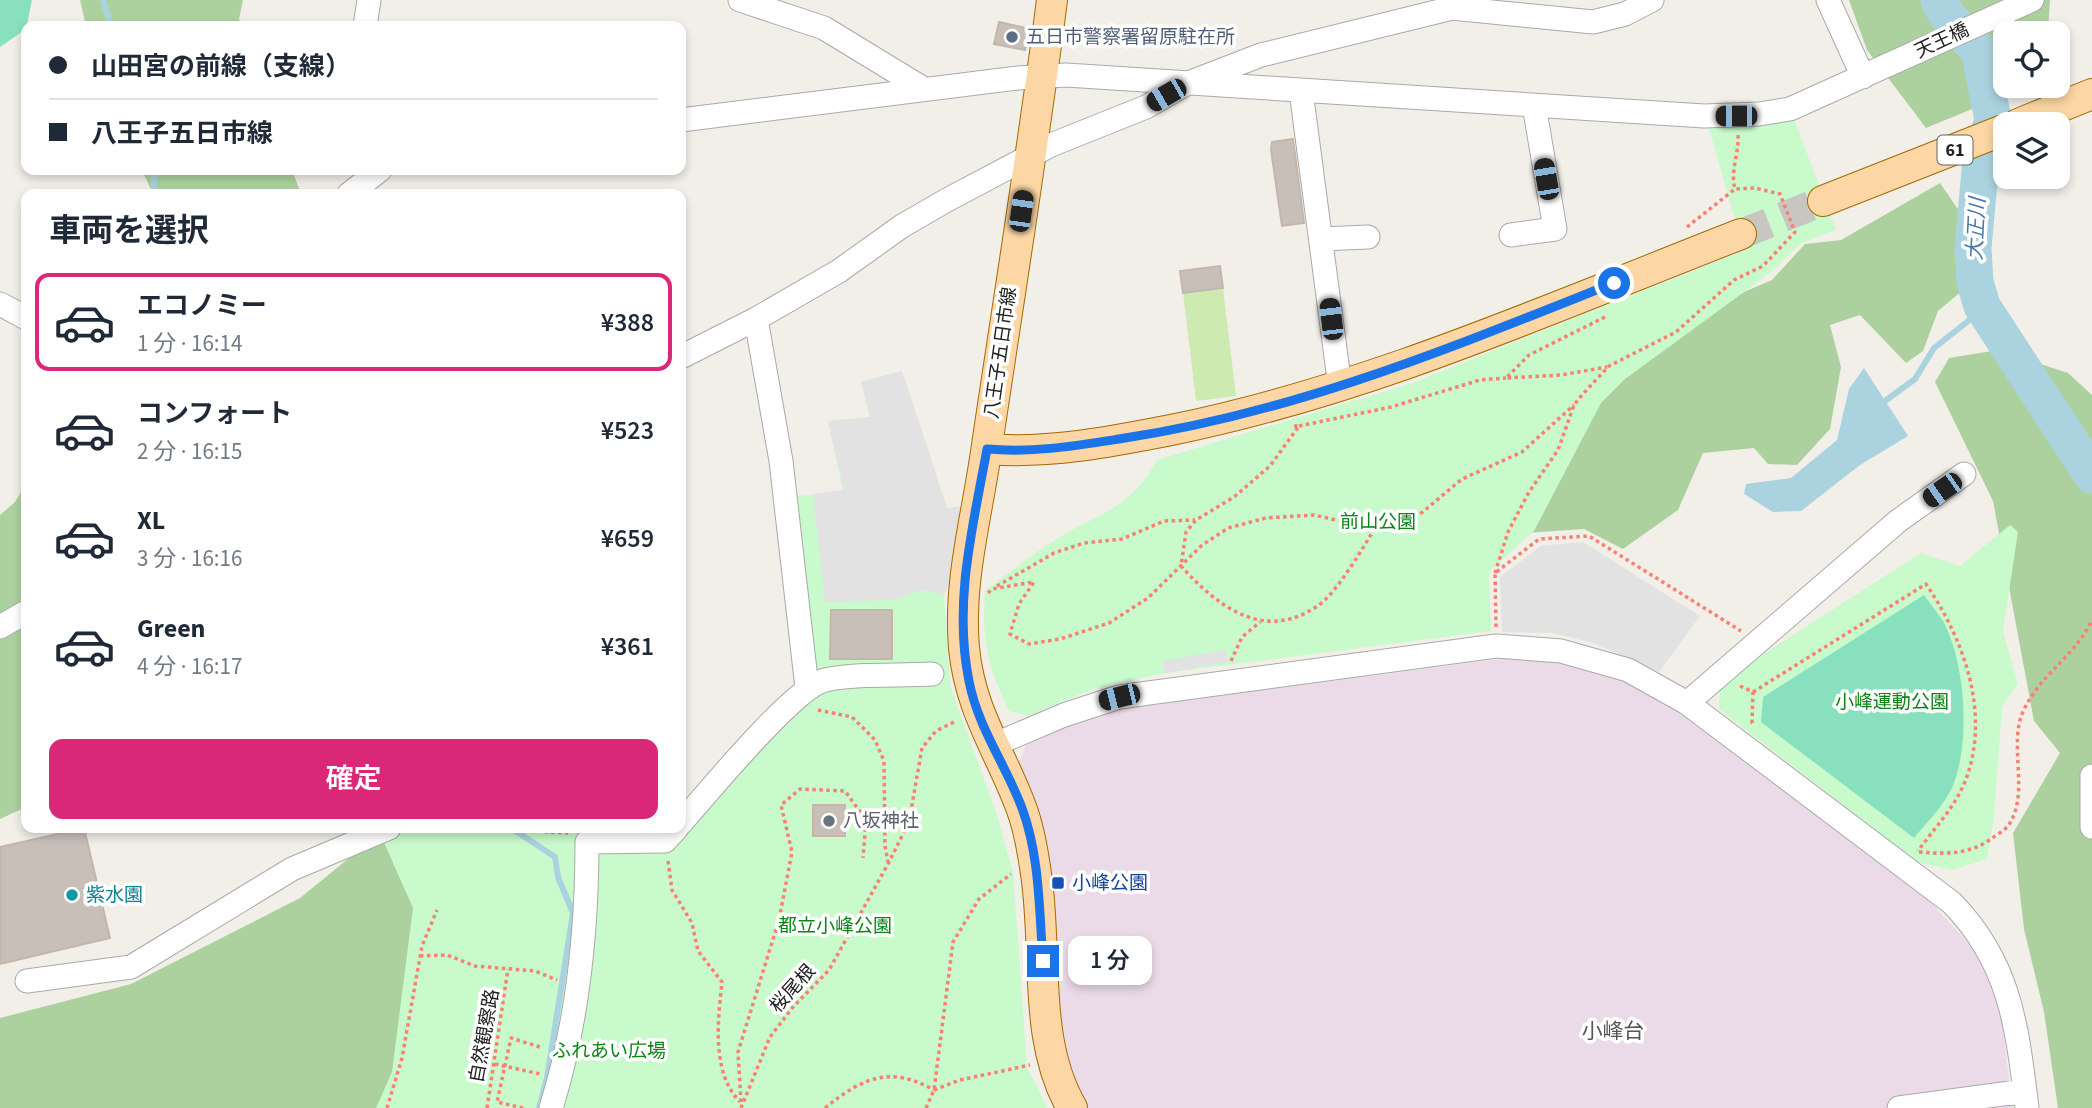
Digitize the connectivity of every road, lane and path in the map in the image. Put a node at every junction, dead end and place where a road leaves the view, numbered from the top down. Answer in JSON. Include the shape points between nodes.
{"nodes":[{"id":1,"x":369,"y":0,"type":"edge"},
{"id":2,"x":740,"y":0,"type":"edge"},
{"id":3,"x":1052,"y":0,"type":"edge"},
{"id":4,"x":1652,"y":0,"type":"edge"},
{"id":5,"x":1828,"y":0,"type":"edge"},
{"id":6,"x":2032,"y":0,"type":"edge"},
{"id":7,"x":1452,"y":4,"type":"edge"},
{"id":8,"x":366,"y":21,"type":"edge"},
{"id":9,"x":1272,"y":51,"type":"junction"},
{"id":10,"x":1042,"y":76,"type":"junction"},
{"id":11,"x":1863,"y":77,"type":"junction"},
{"id":12,"x":1186,"y":84,"type":"junction"},
{"id":13,"x":924,"y":89,"type":"junction"},
{"id":14,"x":1275,"y":89,"type":"junction"},
{"id":15,"x":1301,"y":91,"type":"junction"},
{"id":16,"x":2083,"y":98,"type":"edge"},
{"id":17,"x":1534,"y":105,"type":"junction"},
{"id":18,"x":2048,"y":112,"type":"edge"},
{"id":19,"x":686,"y":119,"type":"edge"},
{"id":20,"x":1738,"y":132,"type":"dead end"},
{"id":21,"x":1993,"y":134,"type":"edge"},
{"id":22,"x":1029,"y":157,"type":"junction"},
{"id":23,"x":373,"y":178,"type":"edge"},
{"id":24,"x":356,"y":189,"type":"edge"},
{"id":25,"x":1735,"y":189,"type":"junction"},
{"id":26,"x":1823,"y":201,"type":"tunnel mouth"},
{"id":27,"x":1690,"y":225,"type":"dead end"},
{"id":28,"x":1741,"y":233,"type":"tunnel mouth"},
{"id":29,"x":1511,"y":235,"type":"dead end"},
{"id":30,"x":1368,"y":237,"type":"dead end"},
{"id":31,"x":1321,"y":239,"type":"junction"},
{"id":32,"x":0,"y":304,"type":"edge"},
{"id":33,"x":21,"y":315,"type":"edge"},
{"id":34,"x":1606,"y":317,"type":"dead end"},
{"id":35,"x":756,"y":319,"type":"junction"},
{"id":36,"x":686,"y":354,"type":"edge"},
{"id":37,"x":1609,"y":366,"type":"junction"},
{"id":38,"x":1506,"y":378,"type":"junction"},
{"id":39,"x":1340,"y":387,"type":"junction"},
{"id":40,"x":1574,"y":405,"type":"junction"},
{"id":41,"x":1299,"y":426,"type":"junction"},
{"id":42,"x":1287,"y":427,"type":"dead end"},
{"id":43,"x":987,"y":449,"type":"junction"},
{"id":44,"x":1964,"y":474,"type":"dead end"},
{"id":45,"x":1196,"y":520,"type":"junction"},
{"id":46,"x":1377,"y":525,"type":"junction"},
{"id":47,"x":1181,"y":566,"type":"junction"},
{"id":48,"x":1495,"y":573,"type":"junction"},
{"id":49,"x":992,"y":589,"type":"junction"},
{"id":50,"x":984,"y":597,"type":"dead end"},
{"id":51,"x":21,"y":615,"type":"edge"},
{"id":52,"x":2092,"y":620,"type":"edge"},
{"id":53,"x":1260,"y":622,"type":"junction"},
{"id":54,"x":0,"y":627,"type":"edge"},
{"id":55,"x":1740,"y":630,"type":"dead end"},
{"id":56,"x":1496,"y":646,"type":"junction"},
{"id":57,"x":1231,"y":663,"type":"dead end"},
{"id":58,"x":932,"y":674,"type":"dead end"},
{"id":59,"x":1729,"y":679,"type":"dead end"},
{"id":60,"x":1753,"y":692,"type":"junction"},
{"id":61,"x":808,"y":698,"type":"junction"},
{"id":62,"x":1687,"y":703,"type":"junction"},
{"id":63,"x":960,"y":719,"type":"dead end"},
{"id":64,"x":1763,"y":732,"type":"dead end"},
{"id":65,"x":991,"y":746,"type":"junction"},
{"id":66,"x":2092,"y":776,"type":"edge"},
{"id":67,"x":686,"y":817,"type":"edge"},
{"id":68,"x":866,"y":820,"type":"junction"},
{"id":69,"x":884,"y":820,"type":"junction"},
{"id":70,"x":2092,"y":828,"type":"edge"},
{"id":71,"x":377,"y":833,"type":"edge"},
{"id":72,"x":671,"y":834,"type":"edge"},
{"id":73,"x":863,"y":858,"type":"dead end"},
{"id":74,"x":888,"y":864,"type":"junction"},
{"id":75,"x":1021,"y":869,"type":"dead end"},
{"id":76,"x":437,"y":910,"type":"dead end"},
{"id":77,"x":420,"y":956,"type":"junction"},
{"id":78,"x":508,"y":969,"type":"junction"},
{"id":79,"x":556,"y":980,"type":"dead end"},
{"id":80,"x":27,"y":981,"type":"dead end"},
{"id":81,"x":541,"y":1055,"type":"dead end"},
{"id":82,"x":1051,"y":1059,"type":"junction"},
{"id":83,"x":495,"y":1063,"type":"junction"},
{"id":84,"x":539,"y":1064,"type":"dead end"},
{"id":85,"x":504,"y":1066,"type":"junction"},
{"id":86,"x":540,"y":1074,"type":"junction"},
{"id":87,"x":535,"y":1085,"type":"dead end"},
{"id":88,"x":934,"y":1090,"type":"junction"},
{"id":89,"x":2026,"y":1100,"type":"edge"},
{"id":90,"x":741,"y":1106,"type":"edge"},
{"id":91,"x":387,"y":1108,"type":"edge"},
{"id":92,"x":487,"y":1108,"type":"edge"},
{"id":93,"x":523,"y":1108,"type":"edge"},
{"id":94,"x":551,"y":1108,"type":"edge"},
{"id":95,"x":825,"y":1108,"type":"edge"},
{"id":96,"x":926,"y":1108,"type":"edge"},
{"id":97,"x":1072,"y":1108,"type":"edge"},
{"id":98,"x":1899,"y":1108,"type":"edge"}],
"edges":[{"from":1,"to":8,"type":"street"},
{"from":2,"to":13,"type":"street","via":[[824,29]]},
{"from":3,"to":10,"type":"main road","name":"八王子五日市線"},
{"from":4,"to":7,"type":"street","via":[[1625,14],[1593,22]]},
{"from":5,"to":11,"type":"street"},
{"from":6,"to":11,"type":"street","name":"天王橋"},
{"from":7,"to":9,"type":"street"},
{"from":9,"to":12,"type":"street"},
{"from":9,"to":14,"type":"street","via":[[1268,68]]},
{"from":10,"to":12,"type":"street","name":"天王橋"},
{"from":10,"to":13,"type":"street","name":"天王橋"},
{"from":10,"to":22,"type":"main road","name":"八王子五日市線"},
{"from":11,"to":17,"type":"street","name":"天王橋","via":[[1802,105],[1759,114],[1704,116]]},
{"from":12,"to":14,"type":"street","name":"天王橋"},
{"from":12,"to":22,"type":"street","via":[[1146,107]]},
{"from":13,"to":19,"type":"street","name":"天王橋"},
{"from":14,"to":15,"type":"street","name":"天王橋"},
{"from":15,"to":17,"type":"street","name":"天王橋"},
{"from":15,"to":31,"type":"street"},
{"from":16,"to":18,"type":"main road"},
{"from":17,"to":29,"type":"street","via":[[1555,229]]},
{"from":20,"to":25,"type":"path","via":[[1731,174]]},
{"from":21,"to":26,"type":"main road","number":"61"},
{"from":22,"to":35,"type":"street","via":[[902,226],[839,271]]},
{"from":22,"to":43,"type":"main road","name":"八王子五日市線"},
{"from":23,"to":24,"type":"street"},
{"from":25,"to":27,"type":"path"},
{"from":25,"to":37,"type":"path","via":[[1780,194],[1795,232],[1763,266],[1734,280],[1676,332]]},
{"from":28,"to":39,"type":"main road"},
{"from":30,"to":31,"type":"street"},
{"from":31,"to":39,"type":"street"},
{"from":32,"to":33,"type":"street"},
{"from":34,"to":38,"type":"path","via":[[1529,355]]},
{"from":35,"to":36,"type":"street"},
{"from":35,"to":61,"type":"street","via":[[780,461]]},
{"from":37,"to":38,"type":"path"},
{"from":37,"to":40,"type":"path"},
{"from":38,"to":41,"type":"path","via":[[1480,380],[1391,407]]},
{"from":39,"to":43,"type":"main road","via":[[1145,435],[1052,449]]},
{"from":40,"to":46,"type":"path","via":[[1522,452],[1462,479],[1419,515]]},
{"from":40,"to":48,"type":"path","via":[[1558,450],[1508,532]]},
{"from":41,"to":42,"type":"path"},
{"from":41,"to":45,"type":"path","via":[[1270,466],[1234,497]]},
{"from":43,"to":65,"type":"main road","name":"八王子五日市線","via":[[966,568],[963,621],[969,681]]},
{"from":44,"to":62,"type":"street","via":[[1898,521]]},
{"from":45,"to":47,"type":"path","via":[[1186,532]]},
{"from":45,"to":49,"type":"path","via":[[1164,522],[1122,539],[1084,543],[1054,553]]},
{"from":46,"to":47,"type":"path","via":[[1314,515],[1266,518],[1228,528]]},
{"from":46,"to":53,"type":"path","via":[[1317,607],[1280,624]]},
{"from":47,"to":49,"type":"path","via":[[1147,598],[1109,623],[1029,644],[1010,635],[1019,604],[1034,582]]},
{"from":47,"to":53,"type":"path","via":[[1201,588]]},
{"from":48,"to":55,"type":"path","via":[[1539,539],[1589,536]]},
{"from":48,"to":56,"type":"path"},
{"from":49,"to":50,"type":"path"},
{"from":51,"to":54,"type":"street"},
{"from":52,"to":60,"type":"path","via":[[2078,645],[2034,691],[2021,717],[2017,803],[2008,826],[1977,848],[1946,854],[1918,851],[1963,787],[1973,759],[1976,727],[1959,642],[1926,584]]},
{"from":53,"to":57,"type":"path","via":[[1242,637]]},
{"from":56,"to":62,"type":"street","via":[[1597,659],[1628,670]]},
{"from":56,"to":65,"type":"street","via":[[1119,697]]},
{"from":58,"to":61,"type":"street","via":[[824,680]]},
{"from":59,"to":60,"type":"path"},
{"from":60,"to":64,"type":"path","via":[[1752,723]]},
{"from":61,"to":67,"type":"street","via":[[751,743]]},
{"from":61,"to":69,"type":"path","via":[[852,717],[875,740],[884,761]]},
{"from":62,"to":89,"type":"street","via":[[1952,903],[1976,927],[2007,988]]},
{"from":63,"to":74,"type":"path","name":"桜尾根","via":[[936,731],[922,748],[909,822]]},
{"from":65,"to":82,"type":"main road","name":"八王子五日市線","via":[[1022,808],[1035,863]]},
{"from":66,"to":70,"type":"street"},
{"from":68,"to":69,"type":"path"},
{"from":68,"to":73,"type":"path"},
{"from":68,"to":90,"type":"path","via":[[845,791],[800,789],[781,805],[792,852],[771,951],[738,1052]]},
{"from":69,"to":74,"type":"path"},
{"from":71,"to":80,"type":"street","via":[[292,869],[131,967]]},
{"from":72,"to":90,"type":"path","via":[[672,890],[692,923],[698,951],[722,982],[720,1052],[729,1091]]},
{"from":72,"to":94,"type":"street","via":[[587,842],[587,906],[579,981]]},
{"from":74,"to":90,"type":"path","name":"桜尾根","via":[[829,971],[770,1037]]},
{"from":75,"to":88,"type":"path","via":[[979,899],[953,942]]},
{"from":76,"to":77,"type":"path"},
{"from":77,"to":78,"type":"path","via":[[447,955],[475,966]]},
{"from":77,"to":91,"type":"path","via":[[402,1058]]},
{"from":78,"to":79,"type":"path","via":[[536,971]]},
{"from":78,"to":83,"type":"path","name":"自然観察路"},
{"from":81,"to":85,"type":"path","via":[[543,1046],[512,1038]]},
{"from":82,"to":88,"type":"path"},
{"from":82,"to":97,"type":"main road","name":"八王子五日市線"},
{"from":83,"to":85,"type":"path"},
{"from":83,"to":92,"type":"path","name":"自然観察路"},
{"from":84,"to":86,"type":"path"},
{"from":85,"to":86,"type":"path"},
{"from":85,"to":93,"type":"path","via":[[497,1102]]},
{"from":86,"to":87,"type":"path"},
{"from":88,"to":95,"type":"path","via":[[910,1079],[884,1076],[846,1092]]},
{"from":88,"to":96,"type":"path"},
{"from":89,"to":98,"type":"street"}]}
